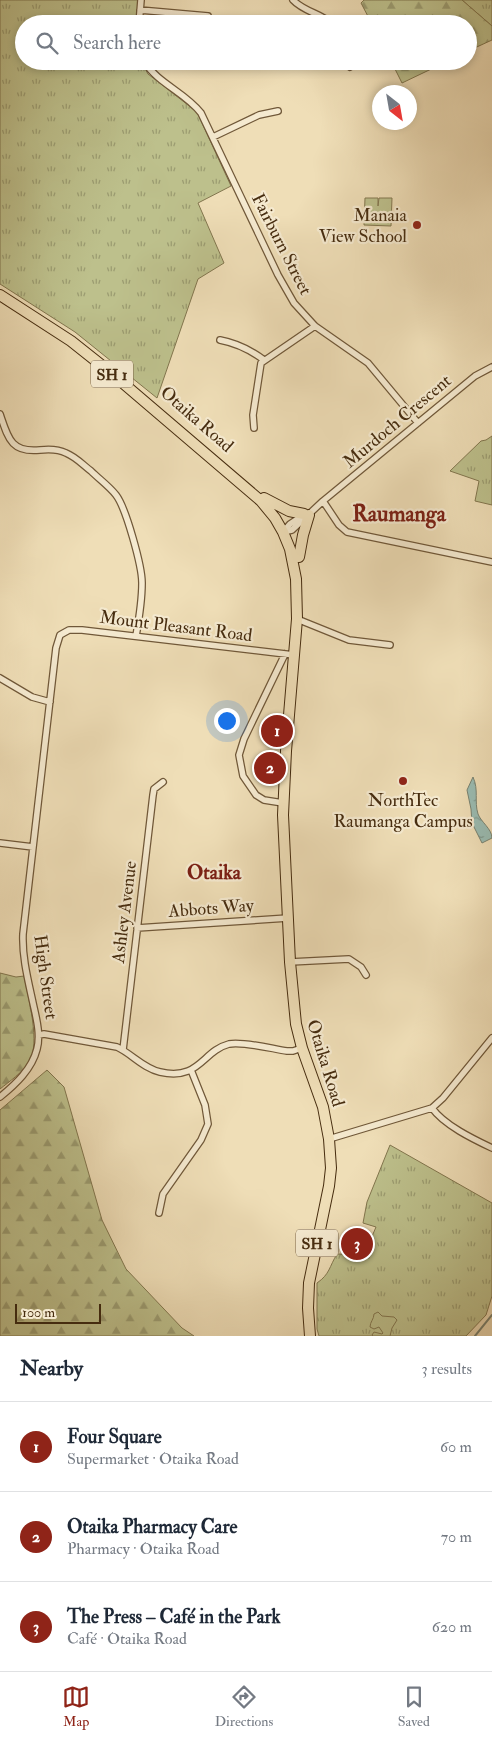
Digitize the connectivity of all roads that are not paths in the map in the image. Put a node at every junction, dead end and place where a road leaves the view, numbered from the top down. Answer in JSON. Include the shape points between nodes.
{"nodes":[{"id":1,"x":141,"y":0,"type":"edge"},
{"id":2,"x":293,"y":0,"type":"edge"},
{"id":3,"x":140,"y":10,"type":"junction"},
{"id":4,"x":140,"y":15,"type":"edge"},
{"id":5,"x":197,"y":15,"type":"edge"},
{"id":6,"x":321,"y":15,"type":"edge"},
{"id":7,"x":150,"y":70,"type":"edge"},
{"id":8,"x":278,"y":111,"type":"dead end"},
{"id":9,"x":213,"y":137,"type":"junction"},
{"id":10,"x":0,"y":289,"type":"edge"},
{"id":11,"x":0,"y":295,"type":"edge"},
{"id":12,"x":314,"y":326,"type":"junction"},
{"id":13,"x":220,"y":340,"type":"dead end"},
{"id":14,"x":264,"y":360,"type":"junction"},
{"id":15,"x":492,"y":367,"type":"edge"},
{"id":16,"x":0,"y":414,"type":"edge"},
{"id":17,"x":418,"y":423,"type":"junction"},
{"id":18,"x":254,"y":428,"type":"dead end"},
{"id":19,"x":264,"y":498,"type":"junction"},
{"id":20,"x":323,"y":501,"type":"junction"},
{"id":21,"x":309,"y":513,"type":"junction"},
{"id":22,"x":287,"y":530,"type":"junction"},
{"id":23,"x":299,"y":557,"type":"junction"},
{"id":24,"x":492,"y":562,"type":"edge"},
{"id":25,"x":297,"y":619,"type":"junction"},
{"id":26,"x":136,"y":636,"type":"junction"},
{"id":27,"x":58,"y":638,"type":"joint"},
{"id":28,"x":390,"y":645,"type":"dead end"},
{"id":29,"x":290,"y":654,"type":"junction"},
{"id":30,"x":0,"y":678,"type":"edge"},
{"id":31,"x":50,"y":702,"type":"junction"},
{"id":32,"x":163,"y":782,"type":"dead end"},
{"id":33,"x":283,"y":803,"type":"junction"},
{"id":34,"x":0,"y":843,"type":"edge"},
{"id":35,"x":33,"y":847,"type":"junction"},
{"id":36,"x":288,"y":918,"type":"junction"},
{"id":37,"x":137,"y":928,"type":"junction"},
{"id":38,"x":290,"y":962,"type":"junction"},
{"id":39,"x":366,"y":975,"type":"dead end"},
{"id":40,"x":39,"y":1034,"type":"junction"},
{"id":41,"x":492,"y":1038,"type":"edge"},
{"id":42,"x":302,"y":1048,"type":"junction"},
{"id":43,"x":123,"y":1050,"type":"junction"},
{"id":44,"x":191,"y":1070,"type":"junction"},
{"id":45,"x":0,"y":1097,"type":"edge"},
{"id":46,"x":432,"y":1108,"type":"junction"},
{"id":47,"x":329,"y":1140,"type":"junction"},
{"id":48,"x":492,"y":1148,"type":"edge"},
{"id":49,"x":159,"y":1213,"type":"dead end"},
{"id":50,"x":311,"y":1334,"type":"edge"}],
"edges":[{"from":1,"to":3,"type":"street"},
{"from":2,"to":6,"type":"street","via":[[302,8]]},
{"from":3,"to":4,"type":"street"},
{"from":3,"to":5,"type":"street"},
{"from":7,"to":9,"type":"street","name":"Fairburn Street","via":[[195,105]]},
{"from":8,"to":9,"type":"street","via":[[259,115]]},
{"from":9,"to":12,"type":"street","name":"Fairburn Street","via":[[278,275],[294,303]]},
{"from":10,"to":19,"type":"highway","name":"Otaika Road","number":"SH 1","via":[[71,336]]},
{"from":11,"to":22,"type":"highway","name":"Otaika Road","number":"SH 1","via":[[60,333],[110,372],[261,502]]},
{"from":12,"to":14,"type":"street"},
{"from":12,"to":17,"type":"street","name":"Fairburn Street","via":[[368,363]]},
{"from":13,"to":14,"type":"street","via":[[257,354]]},
{"from":14,"to":18,"type":"street","via":[[260,366]]},
{"from":15,"to":17,"type":"street","name":"Murdoch Crescent","via":[[479,373]]},
{"from":16,"to":26,"type":"street","via":[[15,446],[27,450],[66,452],[114,491],[120,500],[141,575]]},
{"from":17,"to":20,"type":"street","name":"Murdoch Crescent"},
{"from":19,"to":21,"type":"highway","via":[[289,511]]},
{"from":19,"to":22,"type":"highway","name":"Otaika Road","number":"SH 1","via":[[278,513]]},
{"from":20,"to":21,"type":"street","name":"Murdoch Crescent"},
{"from":20,"to":24,"type":"street","via":[[347,532]]},
{"from":21,"to":22,"type":"street","name":"Murdoch Crescent"},
{"from":21,"to":23,"type":"highway"},
{"from":22,"to":23,"type":"highway","name":"Otaika Road","number":"SH 1"},
{"from":22,"to":25,"type":"highway","name":"Otaika Road","number":"SH 1","via":[[294,565]]},
{"from":23,"to":25,"type":"highway","name":"Otaika Road","number":"SH 1","via":[[302,586]]},
{"from":25,"to":28,"type":"street","via":[[348,640]]},
{"from":25,"to":29,"type":"highway","name":"Otaika Road","number":"SH 1"},
{"from":26,"to":27,"type":"street","name":"Mount Pleasant Road","via":[[73,629]]},
{"from":26,"to":29,"type":"street","name":"Mount Pleasant Road"},
{"from":27,"to":31,"type":"street","name":"High Street"},
{"from":29,"to":33,"type":"highway","name":"Otaika Road","number":"SH 1"},
{"from":29,"to":33,"type":"street","name":"Otaika Road","via":[[244,739],[239,755],[243,776],[256,794],[264,800]]},
{"from":30,"to":31,"type":"street","via":[[36,699]]},
{"from":31,"to":35,"type":"street","name":"High Street"},
{"from":32,"to":37,"type":"street","name":"Ashley Avenue","via":[[154,789]]},
{"from":33,"to":36,"type":"highway","name":"Otaika Road","number":"SH 1"},
{"from":34,"to":35,"type":"street"},
{"from":35,"to":40,"type":"street","name":"High Street","via":[[23,943]]},
{"from":36,"to":37,"type":"street","name":"Abbots Way"},
{"from":36,"to":38,"type":"highway","name":"Otaika Road","number":"SH 1"},
{"from":37,"to":43,"type":"street","name":"Ashley Avenue"},
{"from":38,"to":39,"type":"street","via":[[349,959]]},
{"from":38,"to":42,"type":"highway","name":"Otaika Road","number":"SH 1","via":[[293,1007]]},
{"from":40,"to":43,"type":"street"},
{"from":40,"to":45,"type":"street","name":"High Street","via":[[38,1048],[28,1069]]},
{"from":41,"to":46,"type":"street"},
{"from":42,"to":44,"type":"street","via":[[287,1051],[233,1044],[221,1047]]},
{"from":42,"to":47,"type":"highway","name":"Otaika Road","number":"SH 1","via":[[323,1106]]},
{"from":43,"to":44,"type":"street","via":[[157,1071]]},
{"from":44,"to":49,"type":"street","via":[[205,1105],[208,1124],[201,1140],[163,1194]]},
{"from":46,"to":47,"type":"street"},
{"from":46,"to":48,"type":"street","via":[[461,1131]]},
{"from":47,"to":50,"type":"highway","name":"Otaika Road","number":"SH 1","via":[[329,1186],[309,1283]]}]}
